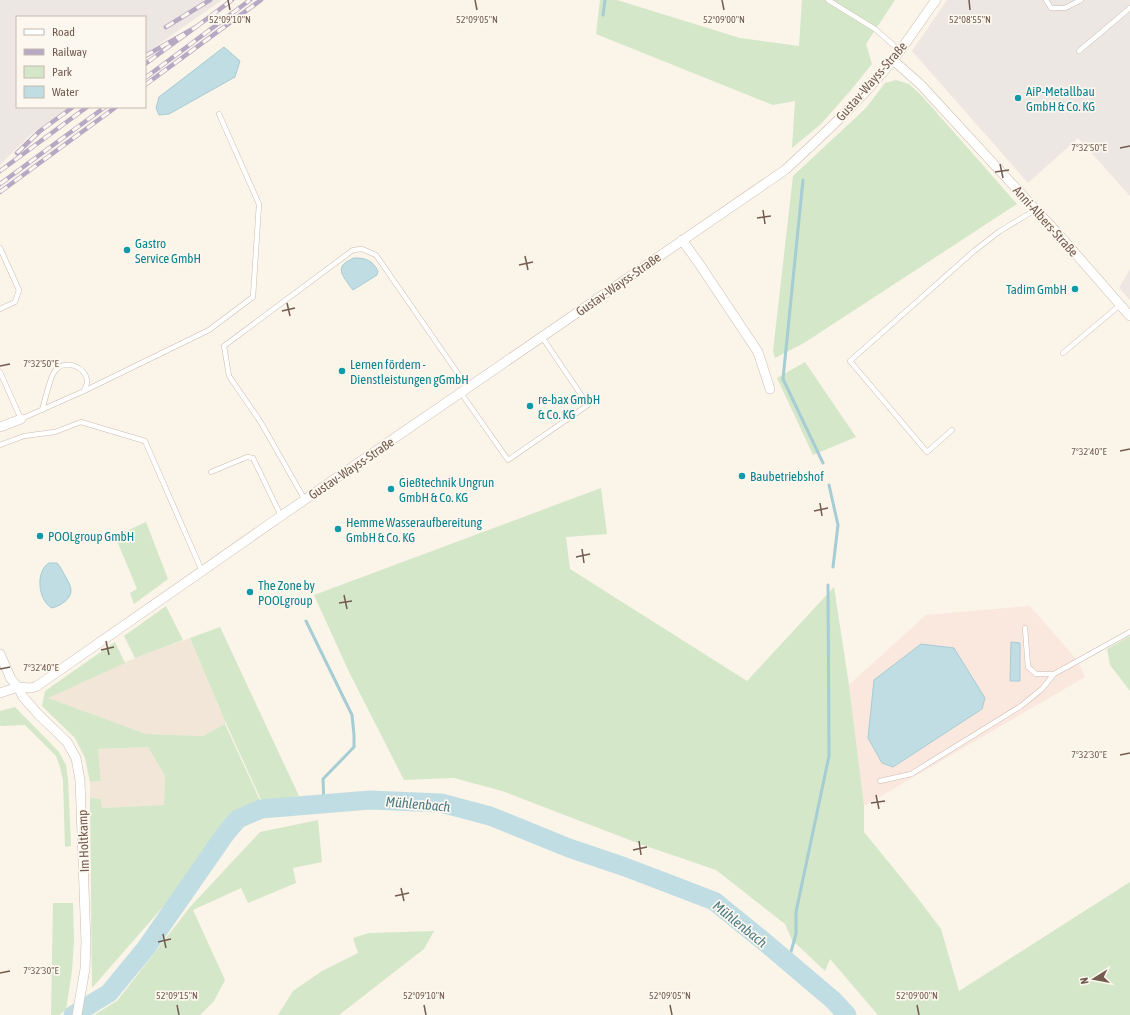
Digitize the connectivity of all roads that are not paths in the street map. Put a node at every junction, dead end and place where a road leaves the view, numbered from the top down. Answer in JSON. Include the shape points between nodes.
{"nodes":[{"id":1,"x":828,"y":0,"type":"edge"},
{"id":2,"x":936,"y":0,"type":"edge"},
{"id":3,"x":1046,"y":0,"type":"edge"},
{"id":4,"x":1081,"y":0,"type":"edge"},
{"id":5,"x":1130,"y":8,"type":"edge"},
{"id":6,"x":900,"y":50,"type":"junction"},
{"id":7,"x":1079,"y":51,"type":"dead end"},
{"id":8,"x":893,"y":60,"type":"junction"},
{"id":9,"x":219,"y":114,"type":"dead end"},
{"id":10,"x":1036,"y":210,"type":"junction"},
{"id":11,"x":682,"y":240,"type":"junction"},
{"id":12,"x":0,"y":248,"type":"edge"},
{"id":13,"x":1120,"y":305,"type":"junction"},
{"id":14,"x":0,"y":309,"type":"edge"},
{"id":15,"x":1130,"y":316,"type":"edge"},
{"id":16,"x":542,"y":337,"type":"junction"},
{"id":17,"x":1063,"y":353,"type":"dead end"},
{"id":18,"x":0,"y":372,"type":"edge"},
{"id":19,"x":770,"y":389,"type":"dead end"},
{"id":20,"x":465,"y":390,"type":"junction"},
{"id":21,"x":84,"y":391,"type":"junction"},
{"id":22,"x":42,"y":410,"type":"junction"},
{"id":23,"x":21,"y":419,"type":"junction"},
{"id":24,"x":0,"y":427,"type":"edge"},
{"id":25,"x":952,"y":430,"type":"dead end"},
{"id":26,"x":0,"y":445,"type":"edge"},
{"id":27,"x":211,"y":472,"type":"dead end"},
{"id":28,"x":305,"y":500,"type":"junction"},
{"id":29,"x":281,"y":516,"type":"junction"},
{"id":30,"x":202,"y":571,"type":"junction"},
{"id":31,"x":1025,"y":628,"type":"dead end"},
{"id":32,"x":1130,"y":632,"type":"edge"},
{"id":33,"x":0,"y":654,"type":"edge"},
{"id":34,"x":1054,"y":674,"type":"junction"},
{"id":35,"x":18,"y":687,"type":"junction"},
{"id":36,"x":0,"y":693,"type":"edge"},
{"id":37,"x":880,"y":780,"type":"dead end"},
{"id":38,"x":76,"y":1015,"type":"edge"}],
"edges":[{"from":1,"to":6,"type":"lane","via":[[875,29]]},
{"from":2,"to":6,"type":"street","name":"Gustav-Wayss-Straße"},
{"from":3,"to":4,"type":"lane","via":[[1051,8],[1065,8]]},
{"from":5,"to":7,"type":"lane"},
{"from":6,"to":8,"type":"street","name":"Gustav-Wayss-Straße"},
{"from":8,"to":10,"type":"street","name":"Anni-Albers-Straße","via":[[921,85]]},
{"from":8,"to":11,"type":"street","name":"Gustav-Wayss-Straße","via":[[829,130],[785,170]]},
{"from":9,"to":21,"type":"lane","via":[[259,204],[253,297],[209,330]]},
{"from":10,"to":13,"type":"street","name":"Anni-Albers-Straße"},
{"from":10,"to":25,"type":"lane","via":[[1000,231],[974,251],[850,361],[927,452]]},
{"from":11,"to":16,"type":"street","name":"Gustav-Wayss-Straße"},
{"from":11,"to":19,"type":"street","via":[[758,352]]},
{"from":12,"to":14,"type":"lane","via":[[19,290],[14,302]]},
{"from":13,"to":15,"type":"street","name":"Anni-Albers-Straße"},
{"from":13,"to":17,"type":"lane"},
{"from":16,"to":20,"type":"street","name":"Gustav-Wayss-Straße"},
{"from":16,"to":20,"type":"lane","via":[[588,405],[570,418],[508,460]]},
{"from":18,"to":23,"type":"lane"},
{"from":20,"to":28,"type":"street","name":"Gustav-Wayss-Straße"},
{"from":20,"to":28,"type":"lane","via":[[376,255],[362,249],[354,250],[224,346],[229,376],[260,421]]},
{"from":21,"to":22,"type":"lane"},
{"from":21,"to":22,"type":"lane","via":[[87,383],[82,369],[71,364],[60,366],[54,371]]},
{"from":22,"to":23,"type":"lane"},
{"from":23,"to":24,"type":"street"},
{"from":26,"to":30,"type":"lane","via":[[24,436],[55,432],[81,422],[145,441]]},
{"from":27,"to":29,"type":"lane","via":[[247,457],[253,458]]},
{"from":28,"to":29,"type":"street","name":"Gustav-Wayss-Straße"},
{"from":29,"to":30,"type":"street","name":"Gustav-Wayss-Straße"},
{"from":30,"to":35,"type":"street","name":"Gustav-Wayss-Straße","via":[[37,686]]},
{"from":31,"to":34,"type":"lane","via":[[1028,667],[1036,674]]},
{"from":32,"to":34,"type":"lane"},
{"from":33,"to":35,"type":"street","name":"Im Holtkamp","via":[[10,679]]},
{"from":34,"to":37,"type":"lane","via":[[1021,706],[911,774]]},
{"from":35,"to":36,"type":"street","name":"Gustav-Wayss-Straße"},
{"from":35,"to":38,"type":"street","name":"Im Holtkamp","via":[[38,714],[67,742],[76,758],[80,780],[86,942],[85,969]]}]}
